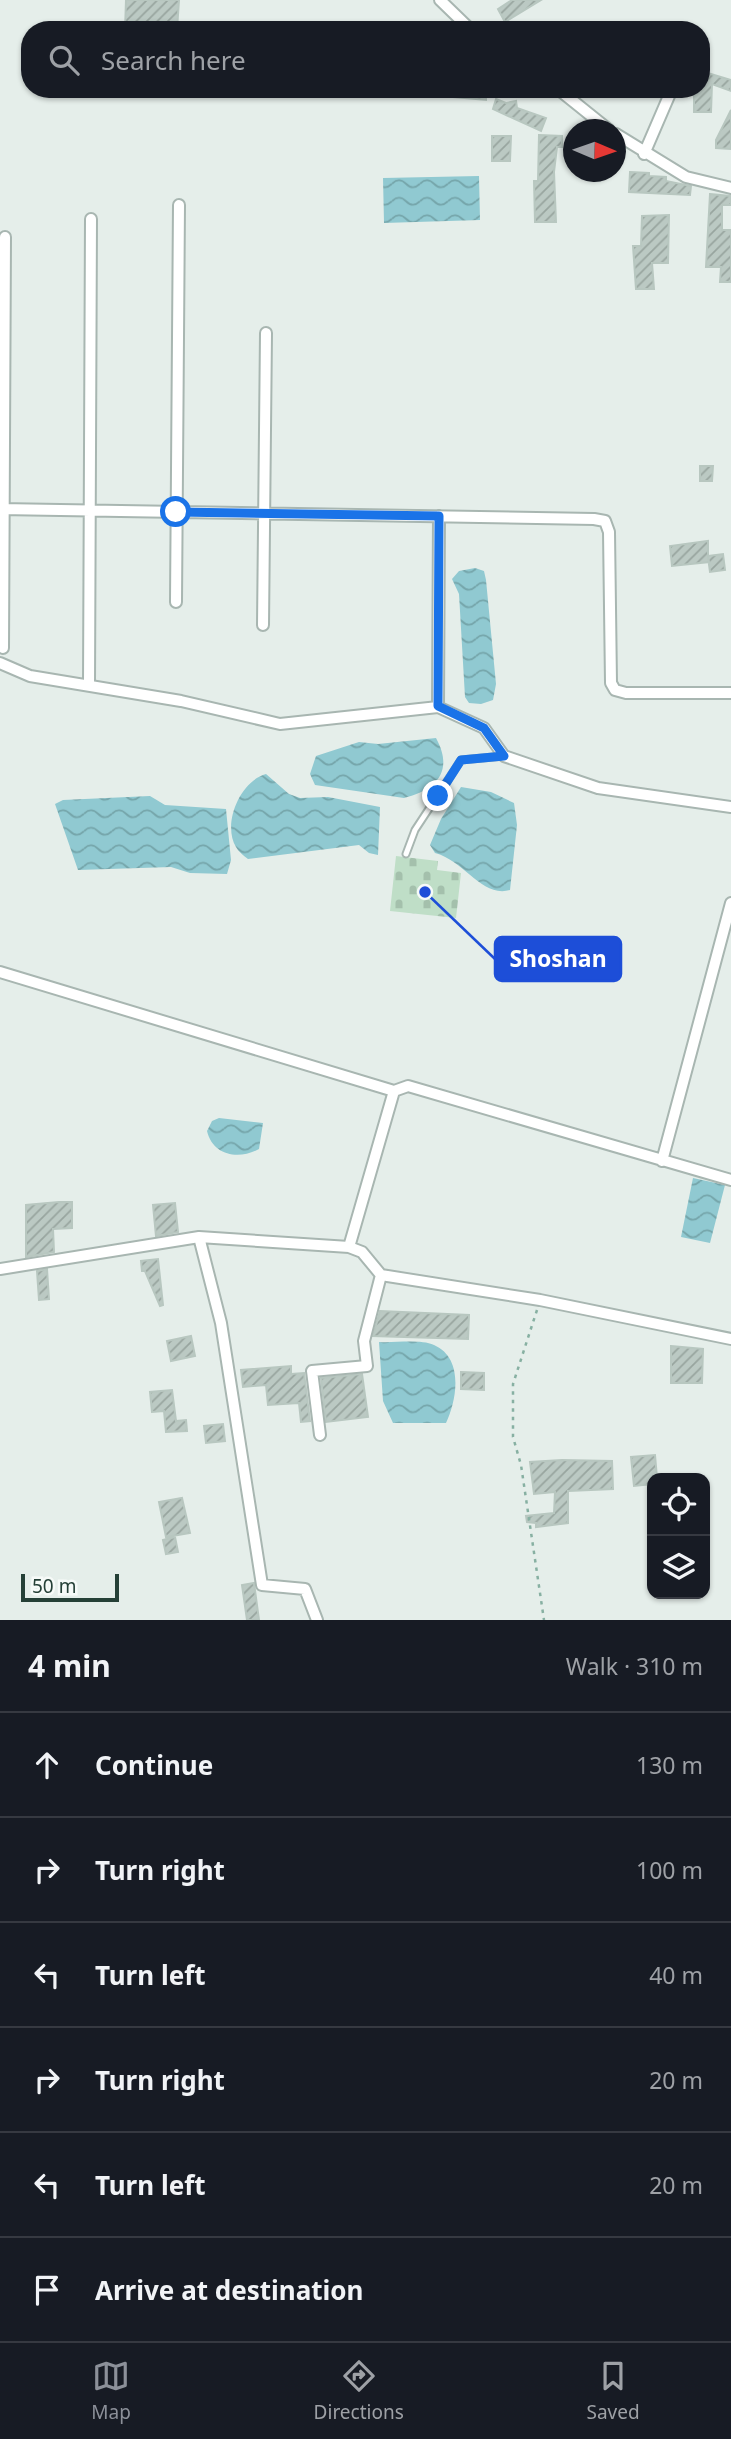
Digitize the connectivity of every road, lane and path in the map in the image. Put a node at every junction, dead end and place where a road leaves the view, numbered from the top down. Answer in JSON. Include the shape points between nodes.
{"nodes":[{"id":1,"x":440,"y":0,"type":"edge"},
{"id":2,"x":462,"y":21,"type":"edge"},
{"id":3,"x":569,"y":98,"type":"edge"},
{"id":4,"x":667,"y":98,"type":"edge"},
{"id":5,"x":595,"y":119,"type":"edge"},
{"id":6,"x":626,"y":142,"type":"edge"},
{"id":7,"x":644,"y":155,"type":"junction"},
{"id":8,"x":731,"y":188,"type":"edge"},
{"id":9,"x":179,"y":205,"type":"dead end"},
{"id":10,"x":91,"y":219,"type":"dead end"},
{"id":11,"x":5,"y":237,"type":"dead end"},
{"id":12,"x":266,"y":333,"type":"dead end"},
{"id":13,"x":1,"y":509,"type":"edge"},
{"id":14,"x":90,"y":510,"type":"junction"},
{"id":15,"x":176,"y":512,"type":"junction"},
{"id":16,"x":264,"y":513,"type":"junction"},
{"id":17,"x":439,"y":516,"type":"junction"},
{"id":18,"x":176,"y":602,"type":"dead end"},
{"id":19,"x":263,"y":625,"type":"dead end"},
{"id":20,"x":3,"y":648,"type":"dead end"},
{"id":21,"x":0,"y":663,"type":"edge"},
{"id":22,"x":89,"y":685,"type":"junction"},
{"id":23,"x":731,"y":693,"type":"edge"},
{"id":24,"x":438,"y":706,"type":"junction"},
{"id":25,"x":504,"y":756,"type":"junction"},
{"id":26,"x":731,"y":807,"type":"edge"},
{"id":27,"x":406,"y":854,"type":"dead end"},
{"id":28,"x":731,"y":903,"type":"edge"},
{"id":29,"x":0,"y":972,"type":"edge"},
{"id":30,"x":394,"y":1091,"type":"junction"},
{"id":31,"x":662,"y":1161,"type":"junction"},
{"id":32,"x":731,"y":1180,"type":"edge"},
{"id":33,"x":199,"y":1237,"type":"junction"},
{"id":34,"x":349,"y":1247,"type":"junction"},
{"id":35,"x":6,"y":1270,"type":"edge"},
{"id":36,"x":381,"y":1275,"type":"junction"},
{"id":37,"x":540,"y":1300,"type":"junction"},
{"id":38,"x":731,"y":1339,"type":"edge"},
{"id":39,"x":320,"y":1435,"type":"dead end"},
{"id":40,"x":317,"y":1620,"type":"edge"},
{"id":41,"x":544,"y":1620,"type":"edge"}],
"edges":[{"from":1,"to":2,"type":"street"},
{"from":3,"to":5,"type":"street"},
{"from":4,"to":7,"type":"street"},
{"from":6,"to":7,"type":"street"},
{"from":7,"to":8,"type":"street","via":[[686,177]]},
{"from":9,"to":15,"type":"street"},
{"from":10,"to":14,"type":"street"},
{"from":11,"to":13,"type":"street"},
{"from":12,"to":16,"type":"street"},
{"from":13,"to":14,"type":"street"},
{"from":13,"to":20,"type":"street"},
{"from":14,"to":15,"type":"street"},
{"from":14,"to":22,"type":"street"},
{"from":15,"to":16,"type":"street"},
{"from":15,"to":18,"type":"street"},
{"from":16,"to":17,"type":"street"},
{"from":16,"to":19,"type":"street"},
{"from":17,"to":23,"type":"street","via":[[604,522],[609,532],[611,682],[615,690]]},
{"from":17,"to":24,"type":"street"},
{"from":21,"to":22,"type":"street","via":[[30,676]]},
{"from":22,"to":24,"type":"street","via":[[280,724]]},
{"from":24,"to":25,"type":"street","via":[[484,728]]},
{"from":25,"to":26,"type":"street","via":[[598,788]]},
{"from":25,"to":27,"type":"lane","via":[[461,760],[415,830]]},
{"from":28,"to":31,"type":"street"},
{"from":29,"to":30,"type":"street"},
{"from":30,"to":31,"type":"street","via":[[408,1086]]},
{"from":30,"to":34,"type":"street"},
{"from":31,"to":32,"type":"street"},
{"from":33,"to":34,"type":"street"},
{"from":33,"to":35,"type":"street"},
{"from":33,"to":40,"type":"street","via":[[221,1323],[262,1585],[305,1589]]},
{"from":34,"to":36,"type":"street","via":[[362,1252]]},
{"from":36,"to":37,"type":"street"},
{"from":36,"to":39,"type":"street","via":[[364,1340],[368,1366],[312,1371]]},
{"from":37,"to":38,"type":"street"},
{"from":37,"to":41,"type":"path","via":[[513,1384],[513,1437]]}]}
